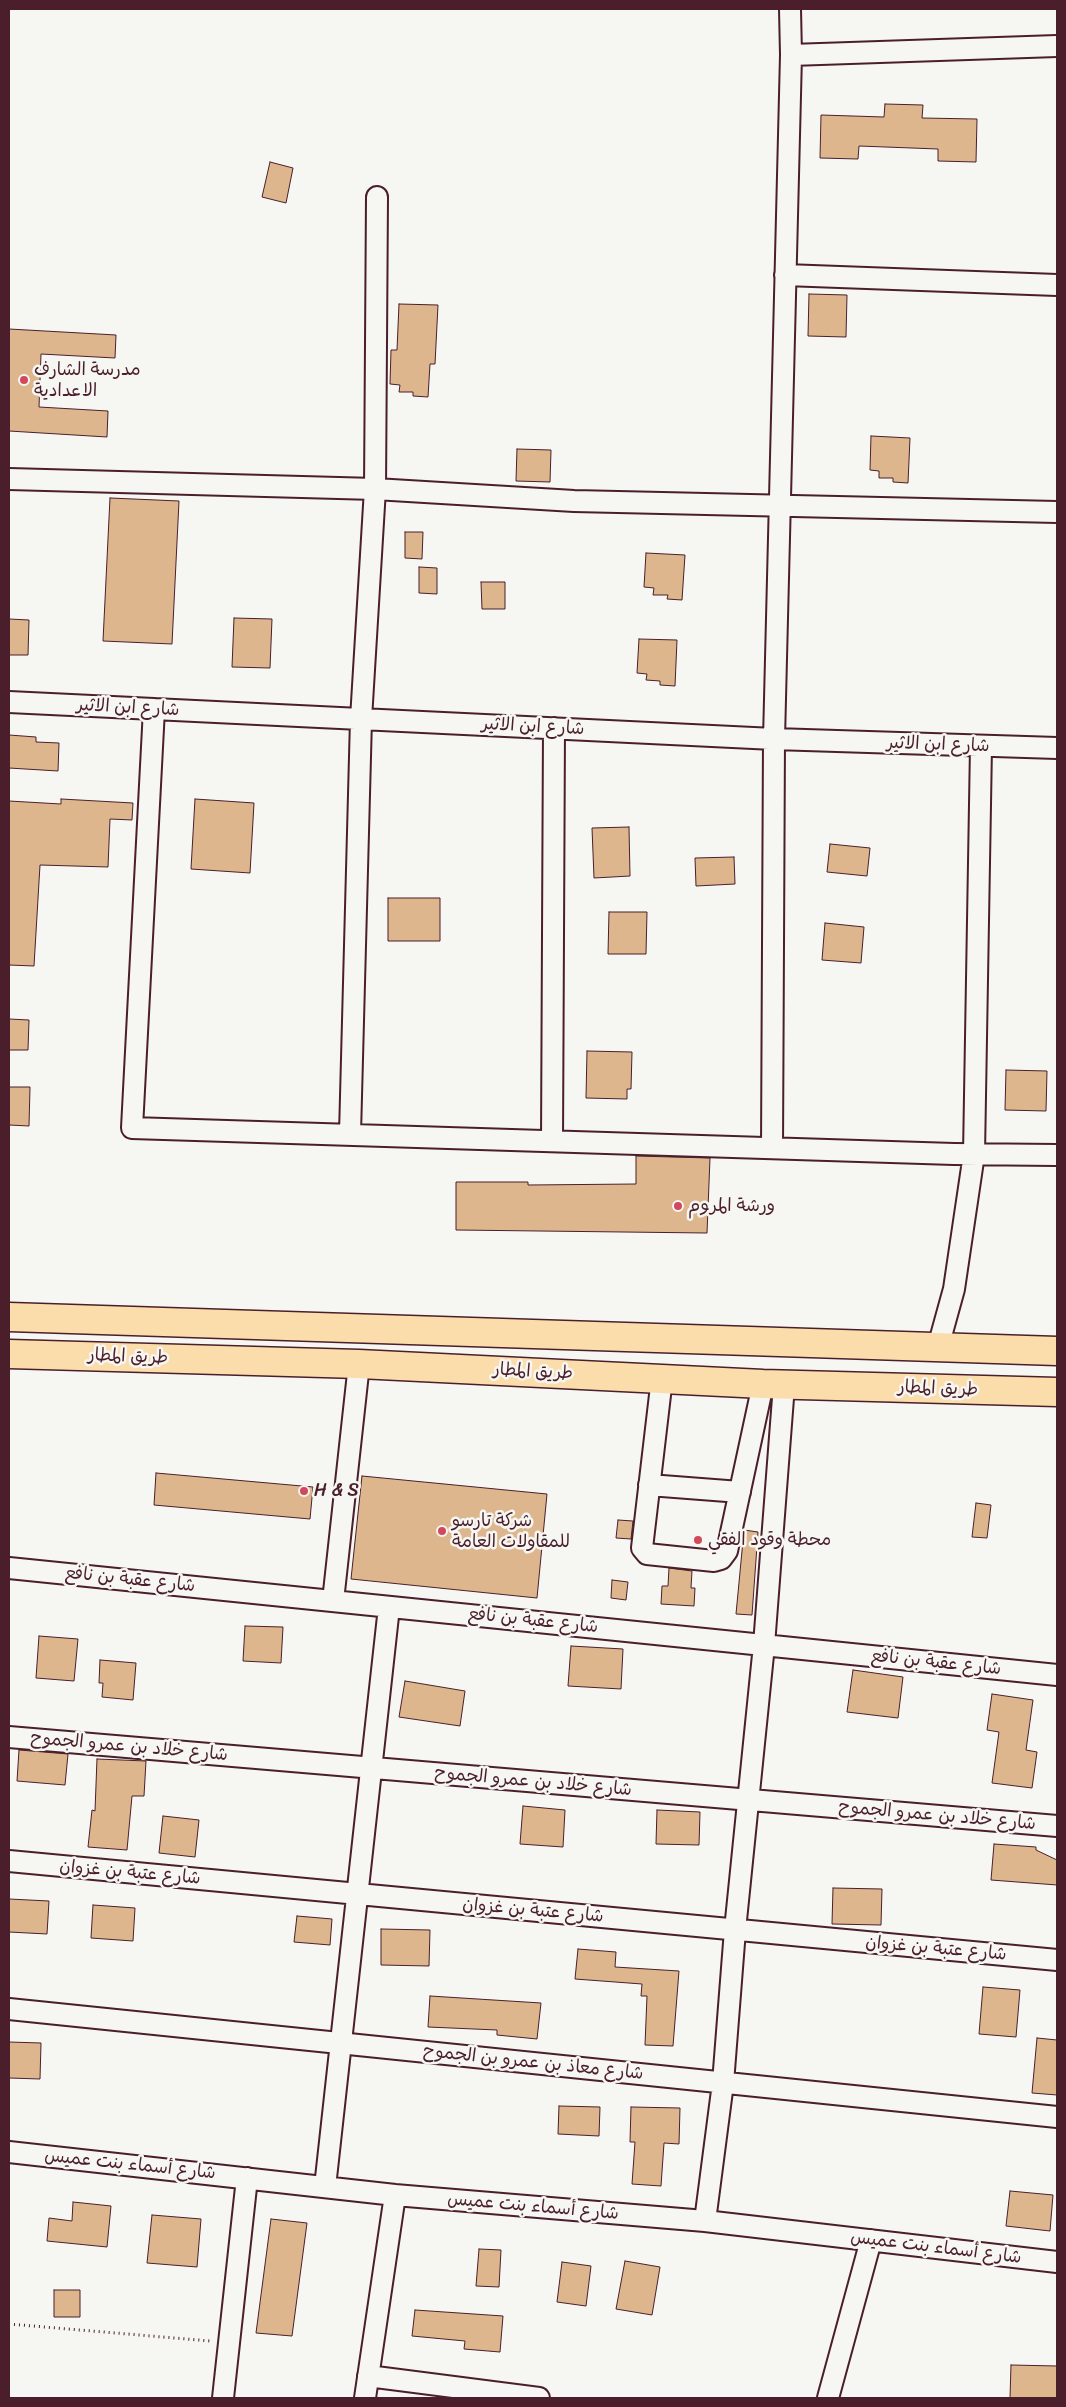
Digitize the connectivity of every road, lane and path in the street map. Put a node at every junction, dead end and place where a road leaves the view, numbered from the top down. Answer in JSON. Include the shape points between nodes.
{"nodes":[{"id":1,"x":790,"y":9,"type":"edge"},
{"id":2,"x":1057,"y":46,"type":"edge"},
{"id":3,"x":791,"y":54,"type":"junction"},
{"id":4,"x":377,"y":198,"type":"dead end"},
{"id":5,"x":785,"y":275,"type":"junction"},
{"id":6,"x":1057,"y":285,"type":"edge"},
{"id":7,"x":9,"y":479,"type":"edge"},
{"id":8,"x":374,"y":489,"type":"junction"},
{"id":9,"x":779,"y":506,"type":"junction"},
{"id":10,"x":1057,"y":512,"type":"edge"},
{"id":11,"x":9,"y":702,"type":"edge"},
{"id":12,"x":154,"y":709,"type":"junction"},
{"id":13,"x":361,"y":719,"type":"junction"},
{"id":14,"x":554,"y":728,"type":"junction"},
{"id":15,"x":774,"y":739,"type":"junction"},
{"id":16,"x":981,"y":746,"type":"junction"},
{"id":17,"x":1057,"y":748,"type":"edge"},
{"id":18,"x":350,"y":1134,"type":"junction"},
{"id":19,"x":552,"y":1141,"type":"junction"},
{"id":20,"x":772,"y":1148,"type":"junction"},
{"id":21,"x":974,"y":1154,"type":"junction"},
{"id":22,"x":1057,"y":1155,"type":"edge"},
{"id":23,"x":9,"y":1317,"type":"edge"},
{"id":24,"x":938,"y":1347,"type":"junction"},
{"id":25,"x":1057,"y":1351,"type":"edge"},
{"id":26,"x":9,"y":1354,"type":"edge"},
{"id":27,"x":359,"y":1364,"type":"junction"},
{"id":28,"x":662,"y":1378,"type":"junction"},
{"id":29,"x":773,"y":1385,"type":"junction"},
{"id":30,"x":1057,"y":1392,"type":"edge"},
{"id":31,"x":649,"y":1485,"type":"junction"},
{"id":32,"x":740,"y":1492,"type":"junction"},
{"id":33,"x":9,"y":1568,"type":"edge"},
{"id":34,"x":333,"y":1601,"type":"junction"},
{"id":35,"x":389,"y":1607,"type":"junction"},
{"id":36,"x":764,"y":1645,"type":"junction"},
{"id":37,"x":1057,"y":1675,"type":"edge"},
{"id":38,"x":9,"y":1737,"type":"edge"},
{"id":39,"x":371,"y":1768,"type":"junction"},
{"id":40,"x":749,"y":1800,"type":"junction"},
{"id":41,"x":1057,"y":1826,"type":"edge"},
{"id":42,"x":9,"y":1861,"type":"edge"},
{"id":43,"x":356,"y":1894,"type":"junction"},
{"id":44,"x":735,"y":1930,"type":"junction"},
{"id":45,"x":1057,"y":1960,"type":"edge"},
{"id":46,"x":9,"y":2009,"type":"edge"},
{"id":47,"x":340,"y":2042,"type":"junction"},
{"id":48,"x":723,"y":2083,"type":"junction"},
{"id":49,"x":1057,"y":2117,"type":"edge"},
{"id":50,"x":9,"y":2152,"type":"edge"},
{"id":51,"x":246,"y":2178,"type":"junction"},
{"id":52,"x":325,"y":2186,"type":"junction"},
{"id":53,"x":395,"y":2195,"type":"junction"},
{"id":54,"x":705,"y":2221,"type":"junction"},
{"id":55,"x":871,"y":2240,"type":"junction"},
{"id":56,"x":1057,"y":2262,"type":"edge"},
{"id":57,"x":9,"y":2324,"type":"edge"},
{"id":58,"x":229,"y":2342,"type":"junction"},
{"id":59,"x":368,"y":2376,"type":"junction"},
{"id":60,"x":222,"y":2398,"type":"edge"},
{"id":61,"x":365,"y":2398,"type":"edge"},
{"id":62,"x":539,"y":2398,"type":"edge"},
{"id":63,"x":828,"y":2398,"type":"edge"}],
"edges":[{"from":1,"to":3,"type":"street"},
{"from":2,"to":3,"type":"street"},
{"from":3,"to":5,"type":"street"},
{"from":4,"to":8,"type":"street"},
{"from":5,"to":6,"type":"street"},
{"from":5,"to":9,"type":"street"},
{"from":7,"to":8,"type":"street"},
{"from":8,"to":9,"type":"street","via":[[574,500]]},
{"from":8,"to":13,"type":"street"},
{"from":9,"to":10,"type":"street"},
{"from":9,"to":15,"type":"street"},
{"from":11,"to":12,"type":"street","name":"شارع ابن الاثير"},
{"from":12,"to":13,"type":"street","name":"شارع ابن الاثير"},
{"from":12,"to":18,"type":"street","via":[[132,1128]]},
{"from":13,"to":14,"type":"street","name":"شارع ابن الاثير"},
{"from":13,"to":18,"type":"street"},
{"from":14,"to":15,"type":"street","name":"شارع ابن الاثير"},
{"from":14,"to":19,"type":"street"},
{"from":15,"to":16,"type":"street","name":"شارع ابن الاثير"},
{"from":15,"to":20,"type":"street"},
{"from":16,"to":17,"type":"street","name":"شارع ابن الاثير"},
{"from":16,"to":21,"type":"street"},
{"from":18,"to":19,"type":"street"},
{"from":19,"to":20,"type":"street"},
{"from":20,"to":21,"type":"street"},
{"from":21,"to":22,"type":"street"},
{"from":21,"to":24,"type":"street","via":[[954,1289]]},
{"from":23,"to":24,"type":"highway","name":"طريق المطار"},
{"from":24,"to":25,"type":"highway","name":"طريق المطار"},
{"from":26,"to":27,"type":"highway","name":"طريق المطار"},
{"from":27,"to":28,"type":"highway","name":"طريق المطار"},
{"from":27,"to":34,"type":"street"},
{"from":28,"to":29,"type":"highway","name":"طريق المطار"},
{"from":28,"to":31,"type":"street"},
{"from":29,"to":30,"type":"highway","name":"طريق المطار"},
{"from":29,"to":32,"type":"street"},
{"from":29,"to":36,"type":"street"},
{"from":31,"to":32,"type":"street"},
{"from":31,"to":32,"type":"street","via":[[642,1545],[645,1553],[714,1561],[721,1560],[726,1554]]},
{"from":33,"to":34,"type":"street","name":"شارع عقبة بن نافع"},
{"from":34,"to":35,"type":"street","name":"شارع عقبة بن نافع"},
{"from":35,"to":36,"type":"street","name":"شارع عقبة بن نافع"},
{"from":35,"to":39,"type":"street"},
{"from":36,"to":37,"type":"street","name":"شارع عقبة بن نافع"},
{"from":36,"to":40,"type":"street"},
{"from":38,"to":39,"type":"street","name":"شارع خلاد بن عمرو الجموح"},
{"from":39,"to":40,"type":"street","name":"شارع خلاد بن عمرو الجموح"},
{"from":39,"to":43,"type":"street"},
{"from":40,"to":41,"type":"street","name":"شارع خلاد بن عمرو الجموح"},
{"from":40,"to":44,"type":"street"},
{"from":42,"to":43,"type":"street","name":"شارع عتبة بن غزوان"},
{"from":43,"to":44,"type":"street","name":"شارع عتبة بن غزوان"},
{"from":43,"to":47,"type":"street"},
{"from":44,"to":45,"type":"street","name":"شارع عتبة بن غزوان"},
{"from":44,"to":48,"type":"street"},
{"from":46,"to":47,"type":"street","name":"شارع معاذ بن عمرو بن الجموح"},
{"from":47,"to":48,"type":"street","name":"شارع معاذ بن عمرو بن الجموح"},
{"from":47,"to":52,"type":"street"},
{"from":48,"to":49,"type":"street","name":"شارع معاذ بن عمرو بن الجموح"},
{"from":48,"to":54,"type":"street"},
{"from":50,"to":51,"type":"street","name":"شارع أسماء بنت عميس"},
{"from":51,"to":52,"type":"street","name":"شارع أسماء بنت عميس"},
{"from":51,"to":58,"type":"street"},
{"from":52,"to":53,"type":"street","name":"شارع أسماء بنت عميس"},
{"from":53,"to":54,"type":"street","name":"شارع أسماء بنت عميس"},
{"from":53,"to":59,"type":"street"},
{"from":54,"to":55,"type":"street","name":"شارع أسماء بنت عميس"},
{"from":55,"to":56,"type":"street","name":"شارع أسماء بنت عميس"},
{"from":55,"to":63,"type":"street"},
{"from":57,"to":58,"type":"path"},
{"from":58,"to":60,"type":"street"},
{"from":59,"to":61,"type":"street"},
{"from":59,"to":62,"type":"street"}]}
